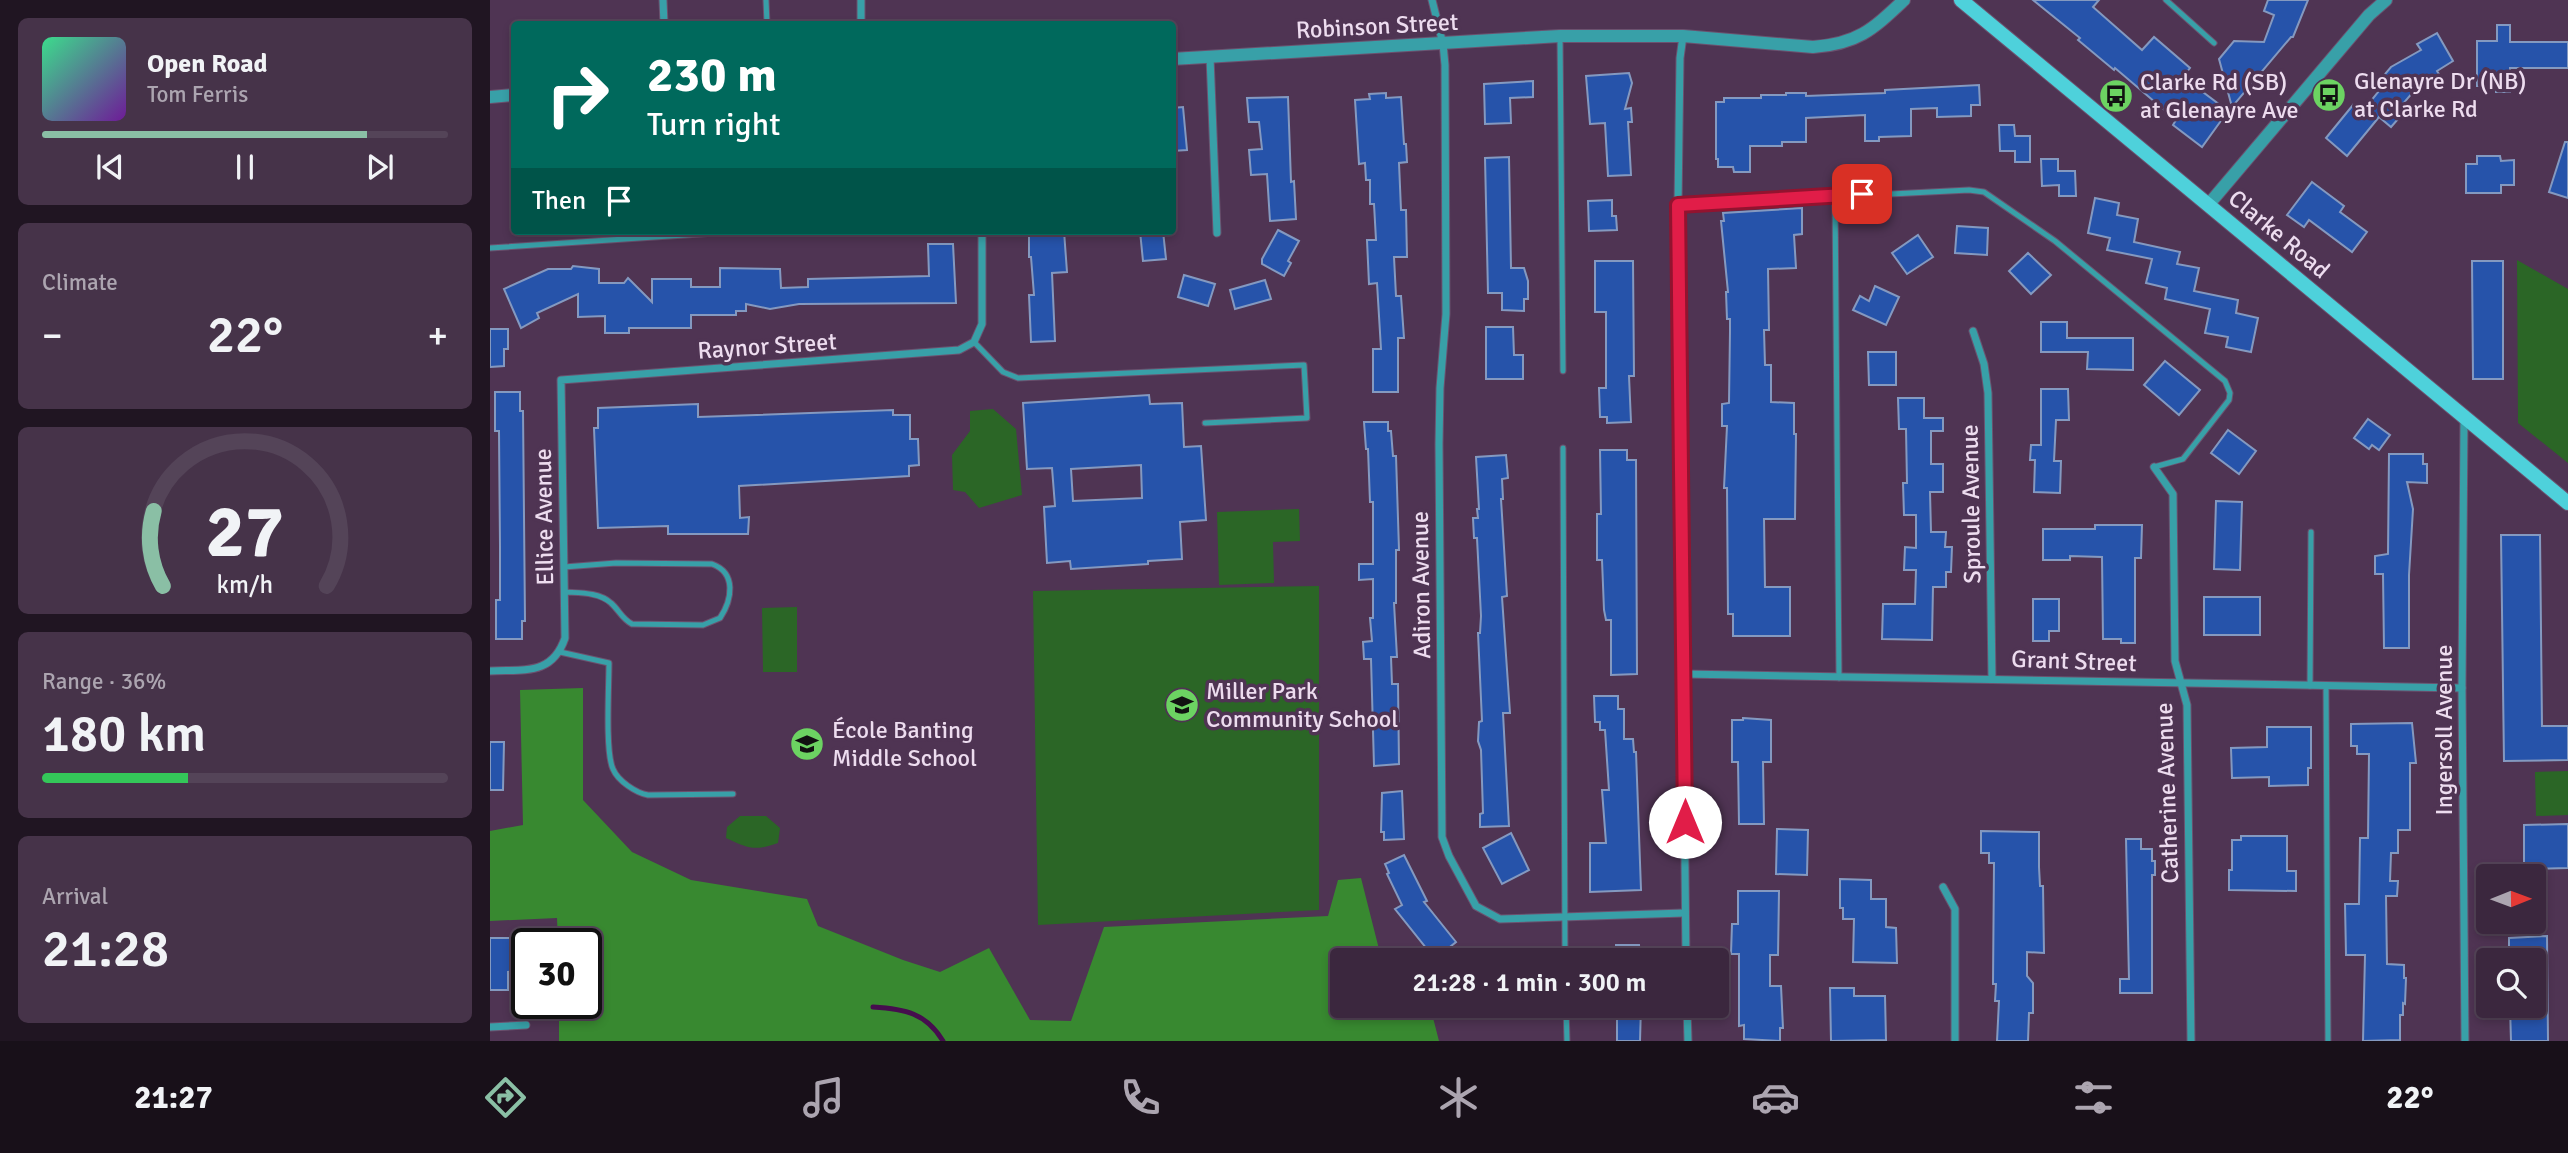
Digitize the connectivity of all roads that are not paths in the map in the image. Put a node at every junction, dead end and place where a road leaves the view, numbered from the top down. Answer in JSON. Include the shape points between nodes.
{"nodes":[{"id":1,"x":663,"y":0,"type":"edge"},
{"id":2,"x":766,"y":0,"type":"edge"},
{"id":3,"x":860,"y":0,"type":"edge"},
{"id":4,"x":1432,"y":0,"type":"edge"},
{"id":5,"x":1904,"y":0,"type":"edge"},
{"id":6,"x":1961,"y":0,"type":"edge"},
{"id":7,"x":2166,"y":0,"type":"edge"},
{"id":8,"x":2380,"y":2,"type":"edge"},
{"id":9,"x":664,"y":21,"type":"edge"},
{"id":10,"x":767,"y":21,"type":"edge"},
{"id":11,"x":861,"y":21,"type":"edge"},
{"id":12,"x":1560,"y":36,"type":"junction"},
{"id":13,"x":1683,"y":36,"type":"junction"},
{"id":14,"x":2214,"y":43,"type":"dead end"},
{"id":15,"x":1443,"y":44,"type":"junction"},
{"id":16,"x":1210,"y":57,"type":"junction"},
{"id":17,"x":1176,"y":59,"type":"edge"},
{"id":18,"x":511,"y":95,"type":"edge"},
{"id":19,"x":490,"y":97,"type":"edge"},
{"id":20,"x":1835,"y":196,"type":"junction"},
{"id":21,"x":2209,"y":204,"type":"junction"},
{"id":22,"x":1678,"y":205,"type":"junction"},
{"id":23,"x":1217,"y":233,"type":"dead end"},
{"id":24,"x":685,"y":235,"type":"edge"},
{"id":25,"x":982,"y":235,"type":"edge"},
{"id":26,"x":490,"y":248,"type":"edge"},
{"id":27,"x":1973,"y":331,"type":"dead end"},
{"id":28,"x":974,"y":342,"type":"junction"},
{"id":29,"x":1563,"y":371,"type":"dead end"},
{"id":30,"x":561,"y":380,"type":"joint"},
{"id":31,"x":2464,"y":418,"type":"junction"},
{"id":32,"x":1205,"y":423,"type":"dead end"},
{"id":33,"x":1563,"y":448,"type":"dead end"},
{"id":34,"x":2154,"y":467,"type":"joint"},
{"id":35,"x":2568,"y":503,"type":"edge"},
{"id":36,"x":2311,"y":532,"type":"dead end"},
{"id":37,"x":564,"y":567,"type":"junction"},
{"id":38,"x":565,"y":592,"type":"junction"},
{"id":39,"x":560,"y":652,"type":"junction"},
{"id":40,"x":490,"y":671,"type":"edge"},
{"id":41,"x":1684,"y":674,"type":"junction"},
{"id":42,"x":1839,"y":678,"type":"junction"},
{"id":43,"x":1992,"y":678,"type":"junction"},
{"id":44,"x":2181,"y":683,"type":"junction"},
{"id":45,"x":2310,"y":686,"type":"junction"},
{"id":46,"x":2326,"y":686,"type":"junction"},
{"id":47,"x":2462,"y":688,"type":"junction"},
{"id":48,"x":733,"y":793,"type":"dead end"},
{"id":49,"x":1943,"y":887,"type":"dead end"},
{"id":50,"x":1684,"y":913,"type":"junction"},
{"id":51,"x":1564,"y":918,"type":"junction"},
{"id":52,"x":1565,"y":948,"type":"edge"},
{"id":53,"x":1685,"y":948,"type":"edge"},
{"id":54,"x":1566,"y":1018,"type":"edge"},
{"id":55,"x":1687,"y":1018,"type":"edge"},
{"id":56,"x":526,"y":1025,"type":"dead end"},
{"id":57,"x":490,"y":1027,"type":"edge"},
{"id":58,"x":1567,"y":1041,"type":"edge"},
{"id":59,"x":1688,"y":1041,"type":"edge"},
{"id":60,"x":1955,"y":1041,"type":"edge"},
{"id":61,"x":2191,"y":1041,"type":"edge"},
{"id":62,"x":2328,"y":1041,"type":"edge"},
{"id":63,"x":2465,"y":1041,"type":"edge"}],
"edges":[{"from":1,"to":9,"type":"street"},
{"from":2,"to":10,"type":"lane"},
{"from":3,"to":11,"type":"street"},
{"from":4,"to":15,"type":"street","name":"Adiron Avenue"},
{"from":5,"to":13,"type":"street","name":"Robinson Street","via":[[1871,30],[1829,46]]},
{"from":6,"to":21,"type":"main road","name":"Clarke Road"},
{"from":7,"to":14,"type":"lane"},
{"from":8,"to":21,"type":"street"},
{"from":12,"to":13,"type":"street","name":"Robinson Street"},
{"from":12,"to":15,"type":"street","name":"Robinson Street"},
{"from":12,"to":29,"type":"lane"},
{"from":13,"to":22,"type":"street"},
{"from":15,"to":16,"type":"street","name":"Robinson Street"},
{"from":15,"to":51,"type":"street","name":"Adiron Avenue","via":[[1442,837],[1470,897],[1485,913],[1510,920]]},
{"from":16,"to":17,"type":"street","name":"Robinson Street"},
{"from":16,"to":23,"type":"street"},
{"from":18,"to":19,"type":"street"},
{"from":20,"to":22,"type":"lane"},
{"from":20,"to":34,"type":"lane","via":[[1984,192],[2055,240],[2214,372],[2228,387],[2229,400],[2183,459]]},
{"from":20,"to":42,"type":"lane"},
{"from":21,"to":31,"type":"main road","name":"Clarke Road"},
{"from":22,"to":41,"type":"street"},
{"from":24,"to":26,"type":"lane"},
{"from":25,"to":28,"type":"street","via":[[982,324]]},
{"from":27,"to":43,"type":"street","name":"Sproule Avenue","via":[[1987,380]]},
{"from":28,"to":30,"type":"street","name":"Raynor Street","via":[[950,351]]},
{"from":28,"to":32,"type":"lane","via":[[1003,372],[1018,378],[1304,365],[1307,418]]},
{"from":30,"to":37,"type":"street","name":"Ellice Avenue"},
{"from":31,"to":35,"type":"main road","name":"Clarke Road"},
{"from":31,"to":47,"type":"street","name":"Ingersoll Avenue"},
{"from":33,"to":51,"type":"lane"},
{"from":34,"to":44,"type":"street","name":"Catherine Avenue","via":[[2173,494],[2175,661]]},
{"from":36,"to":45,"type":"lane"},
{"from":37,"to":38,"type":"street","name":"Ellice Avenue"},
{"from":37,"to":38,"type":"lane","via":[[712,564],[725,571],[730,598],[720,618],[703,625],[632,624],[602,597]]},
{"from":38,"to":39,"type":"street","name":"Ellice Avenue","via":[[565,638]]},
{"from":39,"to":40,"type":"street","via":[[539,668]]},
{"from":39,"to":48,"type":"lane","via":[[609,663],[609,754],[621,779],[648,795]]},
{"from":41,"to":42,"type":"street","name":"Grant Street"},
{"from":41,"to":50,"type":"street"},
{"from":42,"to":43,"type":"street","name":"Grant Street"},
{"from":43,"to":44,"type":"street","name":"Grant Street"},
{"from":44,"to":45,"type":"street","name":"Grant Street"},
{"from":44,"to":61,"type":"street","name":"Catherine Avenue","via":[[2187,705]]},
{"from":45,"to":46,"type":"street","name":"Grant Street"},
{"from":46,"to":47,"type":"street","name":"Grant Street"},
{"from":46,"to":62,"type":"lane"},
{"from":47,"to":63,"type":"street","name":"Ingersoll Avenue"},
{"from":49,"to":60,"type":"street","via":[[1955,909]]},
{"from":50,"to":51,"type":"street","name":"Adiron Avenue"},
{"from":50,"to":53,"type":"street"},
{"from":51,"to":52,"type":"lane"},
{"from":54,"to":58,"type":"lane"},
{"from":55,"to":59,"type":"street"},
{"from":56,"to":57,"type":"street"}]}
